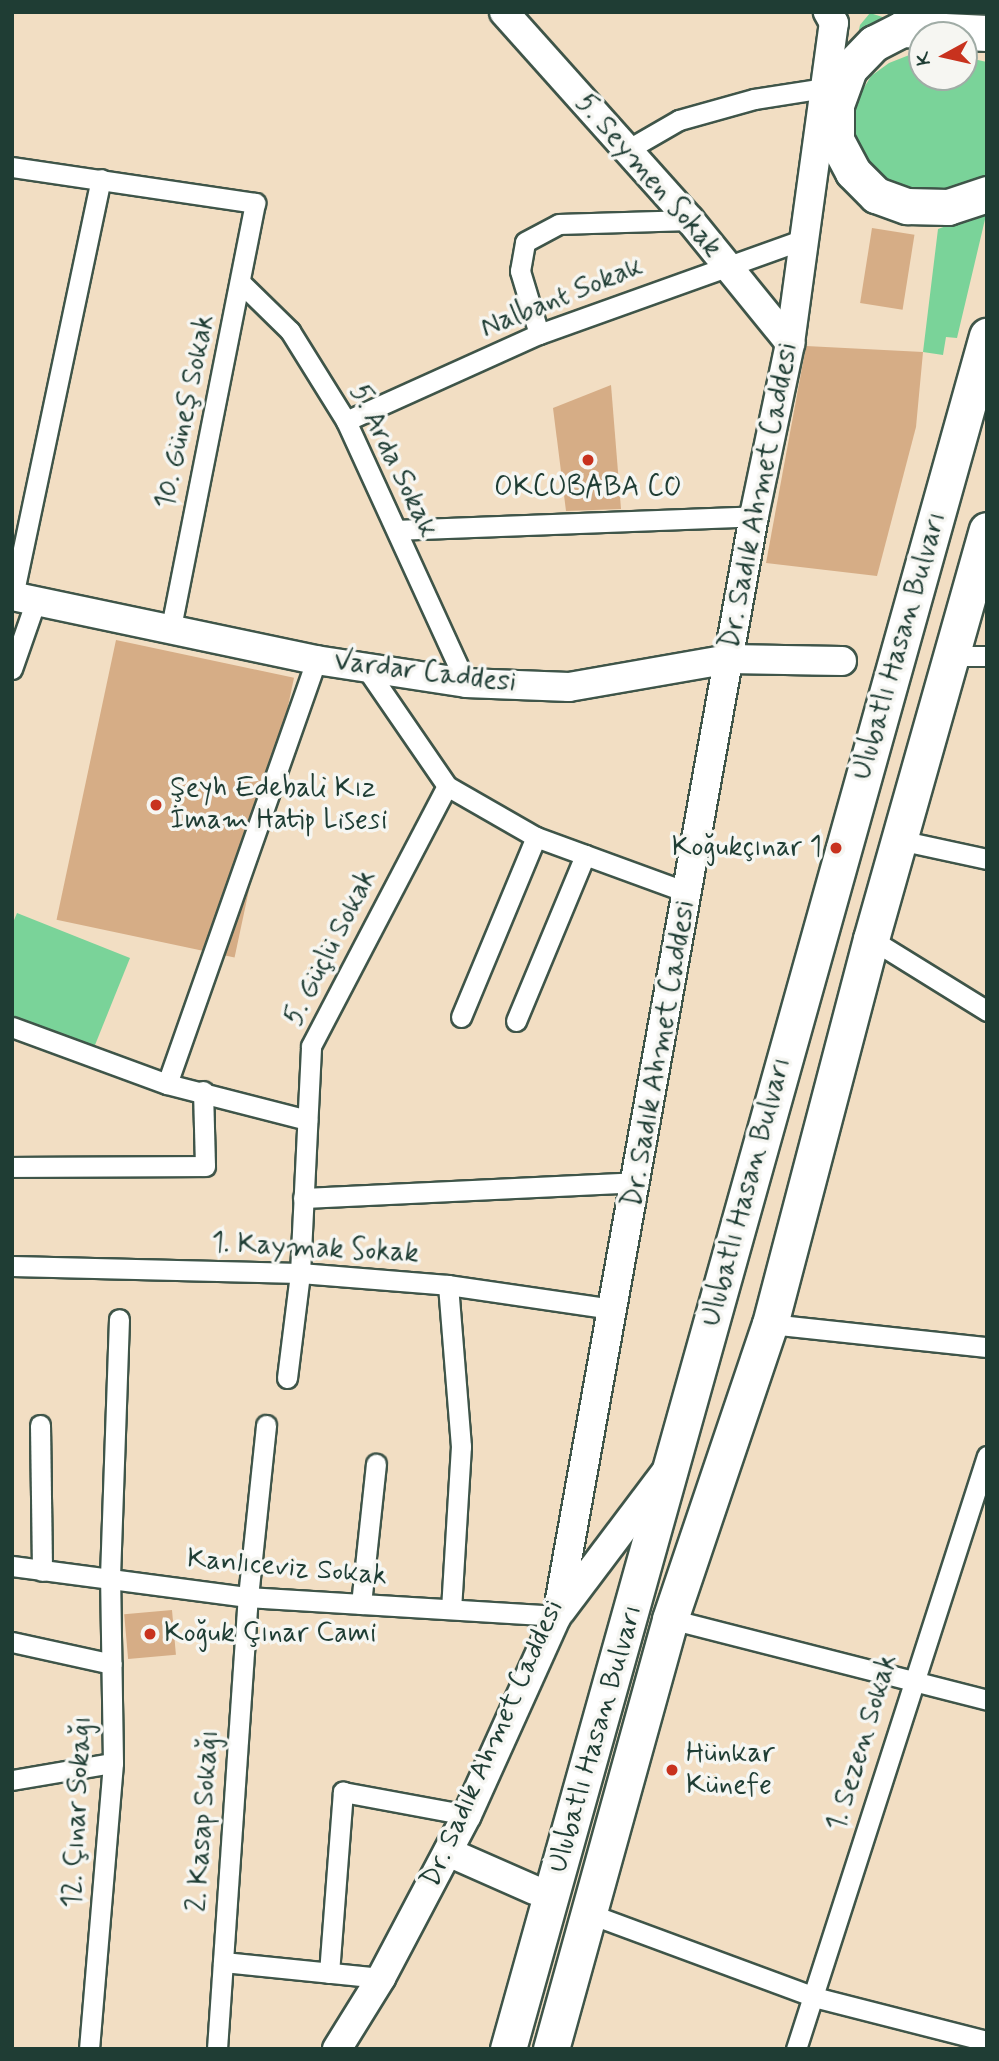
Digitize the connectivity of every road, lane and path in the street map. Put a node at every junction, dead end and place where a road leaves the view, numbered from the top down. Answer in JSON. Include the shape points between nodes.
{"nodes":[{"id":1,"x":504,"y":12,"type":"edge"},
{"id":2,"x":828,"y":12,"type":"edge"},
{"id":3,"x":987,"y":33,"type":"edge"},
{"id":4,"x":825,"y":89,"type":"junction"},
{"id":5,"x":627,"y":150,"type":"junction"},
{"id":6,"x":12,"y":167,"type":"edge"},
{"id":7,"x":101,"y":178,"type":"junction"},
{"id":8,"x":987,"y":194,"type":"edge"},
{"id":9,"x":690,"y":220,"type":"junction"},
{"id":10,"x":804,"y":239,"type":"junction"},
{"id":11,"x":725,"y":264,"type":"junction"},
{"id":12,"x":241,"y":283,"type":"junction"},
{"id":13,"x":538,"y":334,"type":"junction"},
{"id":14,"x":987,"y":336,"type":"edge"},
{"id":15,"x":790,"y":343,"type":"junction"},
{"id":16,"x":346,"y":421,"type":"junction"},
{"id":17,"x":754,"y":516,"type":"junction"},
{"id":18,"x":397,"y":530,"type":"junction"},
{"id":19,"x":987,"y":530,"type":"edge"},
{"id":20,"x":21,"y":597,"type":"edge"},
{"id":21,"x":170,"y":631,"type":"junction"},
{"id":22,"x":951,"y":656,"type":"junction"},
{"id":23,"x":987,"y":656,"type":"edge"},
{"id":24,"x":729,"y":659,"type":"junction"},
{"id":25,"x":316,"y":660,"type":"junction"},
{"id":26,"x":842,"y":661,"type":"dead end"},
{"id":27,"x":366,"y":668,"type":"junction"},
{"id":28,"x":12,"y":669,"type":"edge"},
{"id":29,"x":466,"y":683,"type":"junction"},
{"id":30,"x":447,"y":786,"type":"junction"},
{"id":31,"x":536,"y":837,"type":"junction"},
{"id":32,"x":898,"y":840,"type":"junction"},
{"id":33,"x":585,"y":855,"type":"junction"},
{"id":34,"x":987,"y":859,"type":"edge"},
{"id":35,"x":689,"y":892,"type":"junction"},
{"id":36,"x":871,"y":939,"type":"junction"},
{"id":37,"x":987,"y":1011,"type":"edge"},
{"id":38,"x":461,"y":1017,"type":"dead end"},
{"id":39,"x":516,"y":1021,"type":"dead end"},
{"id":40,"x":12,"y":1027,"type":"edge"},
{"id":41,"x":167,"y":1084,"type":"junction"},
{"id":42,"x":203,"y":1091,"type":"junction"},
{"id":43,"x":307,"y":1120,"type":"junction"},
{"id":44,"x":12,"y":1167,"type":"edge"},
{"id":45,"x":637,"y":1182,"type":"junction"},
{"id":46,"x":303,"y":1198,"type":"junction"},
{"id":47,"x":12,"y":1266,"type":"edge"},
{"id":48,"x":300,"y":1273,"type":"junction"},
{"id":49,"x":448,"y":1286,"type":"junction"},
{"id":50,"x":613,"y":1309,"type":"junction"},
{"id":51,"x":118,"y":1320,"type":"dead end"},
{"id":52,"x":770,"y":1324,"type":"junction"},
{"id":53,"x":987,"y":1347,"type":"edge"},
{"id":54,"x":287,"y":1377,"type":"dead end"},
{"id":55,"x":40,"y":1425,"type":"dead end"},
{"id":56,"x":266,"y":1425,"type":"dead end"},
{"id":57,"x":987,"y":1456,"type":"edge"},
{"id":58,"x":673,"y":1462,"type":"junction"},
{"id":59,"x":376,"y":1464,"type":"dead end"},
{"id":60,"x":12,"y":1566,"type":"edge"},
{"id":61,"x":42,"y":1571,"type":"junction"},
{"id":62,"x":110,"y":1577,"type":"junction"},
{"id":63,"x":248,"y":1597,"type":"junction"},
{"id":64,"x":361,"y":1604,"type":"junction"},
{"id":65,"x":451,"y":1609,"type":"junction"},
{"id":66,"x":557,"y":1616,"type":"junction"},
{"id":67,"x":670,"y":1619,"type":"junction"},
{"id":68,"x":12,"y":1642,"type":"edge"},
{"id":69,"x":112,"y":1664,"type":"junction"},
{"id":70,"x":911,"y":1683,"type":"junction"},
{"id":71,"x":987,"y":1700,"type":"edge"},
{"id":72,"x":592,"y":1755,"type":"junction"},
{"id":73,"x":114,"y":1762,"type":"junction"},
{"id":74,"x":12,"y":1780,"type":"edge"},
{"id":75,"x":467,"y":1815,"type":"junction"},
{"id":76,"x":447,"y":1852,"type":"junction"},
{"id":77,"x":534,"y":1890,"type":"junction"},
{"id":78,"x":590,"y":1914,"type":"junction"},
{"id":79,"x":223,"y":1962,"type":"junction"},
{"id":80,"x":329,"y":1973,"type":"junction"},
{"id":81,"x":381,"y":1978,"type":"junction"},
{"id":82,"x":568,"y":1990,"type":"junction"},
{"id":83,"x":814,"y":1997,"type":"junction"},
{"id":84,"x":987,"y":2041,"type":"edge"},
{"id":85,"x":89,"y":2049,"type":"edge"},
{"id":86,"x":216,"y":2049,"type":"edge"},
{"id":87,"x":337,"y":2049,"type":"edge"},
{"id":88,"x":485,"y":2049,"type":"edge"},
{"id":89,"x":508,"y":2049,"type":"edge"},
{"id":90,"x":551,"y":2049,"type":"edge"},
{"id":91,"x":564,"y":2049,"type":"edge"},
{"id":92,"x":796,"y":2049,"type":"edge"}],
"edges":[{"from":1,"to":5,"type":"street","name":"5. Seymen Sokak"},
{"from":2,"to":4,"type":"street","name":"Dr. Sadık Ahmet Caddesi","via":[[834,23]]},
{"from":3,"to":8,"type":"highway","via":[[902,29],[874,43],[849,69],[836,105],[836,140],[853,172],[876,195],[907,206],[948,207]]},
{"from":4,"to":5,"type":"street","via":[[754,99],[679,121]]},
{"from":4,"to":10,"type":"street","name":"Dr. Sadık Ahmet Caddesi"},
{"from":5,"to":9,"type":"street","name":"5. Seymen Sokak"},
{"from":6,"to":7,"type":"street"},
{"from":7,"to":12,"type":"street","name":"10. Güneş Sokak","via":[[256,203]]},
{"from":7,"to":20,"type":"street"},
{"from":9,"to":11,"type":"street","name":"5. Seymen Sokak"},
{"from":9,"to":13,"type":"street","via":[[559,225],[526,242],[520,271]]},
{"from":10,"to":11,"type":"street","name":"Nalbant Sokak"},
{"from":10,"to":15,"type":"street","name":"Dr. Sadık Ahmet Caddesi"},
{"from":11,"to":13,"type":"street","name":"Nalbant Sokak"},
{"from":11,"to":15,"type":"street","name":"5. Seymen Sokak"},
{"from":12,"to":16,"type":"street","name":"5. Arda Sokak","via":[[290,331]]},
{"from":12,"to":21,"type":"street","name":"10. Güneş Sokak"},
{"from":13,"to":16,"type":"street","name":"Nalbant Sokak"},
{"from":14,"to":58,"type":"highway","name":"Ulubatlı Hasan Bulvarı"},
{"from":15,"to":17,"type":"street","name":"Dr. Sadık Ahmet Caddesi"},
{"from":16,"to":18,"type":"street","name":"5. Arda Sokak"},
{"from":17,"to":18,"type":"street"},
{"from":17,"to":24,"type":"street","name":"Dr. Sadık Ahmet Caddesi"},
{"from":18,"to":29,"type":"street","name":"5. Arda Sokak"},
{"from":19,"to":22,"type":"highway","name":"Ulubatlı Hasan Bulvarı"},
{"from":20,"to":21,"type":"street","name":"Vardar Caddesi"},
{"from":20,"to":28,"type":"street"},
{"from":21,"to":25,"type":"street","name":"Vardar Caddesi"},
{"from":22,"to":23,"type":"street"},
{"from":22,"to":32,"type":"highway","name":"Ulubatlı Hasan Bulvarı"},
{"from":24,"to":26,"type":"street","name":"Vardar Caddesi"},
{"from":24,"to":29,"type":"street","name":"Vardar Caddesi","via":[[569,687]]},
{"from":24,"to":35,"type":"street","name":"Dr. Sadık Ahmet Caddesi"},
{"from":25,"to":27,"type":"street","name":"Vardar Caddesi"},
{"from":25,"to":41,"type":"street"},
{"from":27,"to":29,"type":"street","name":"Vardar Caddesi"},
{"from":27,"to":30,"type":"street"},
{"from":30,"to":31,"type":"street"},
{"from":30,"to":43,"type":"street","name":"5. Güçlü Sokak","via":[[311,1046]]},
{"from":31,"to":33,"type":"street"},
{"from":31,"to":38,"type":"street"},
{"from":32,"to":34,"type":"street"},
{"from":32,"to":36,"type":"highway","name":"Ulubatlı Hasan Bulvarı"},
{"from":33,"to":35,"type":"street"},
{"from":33,"to":39,"type":"street"},
{"from":35,"to":45,"type":"street","name":"Dr. Sadık Ahmet Caddesi"},
{"from":36,"to":37,"type":"street"},
{"from":36,"to":52,"type":"highway","name":"Ulubatlı Hasan Bulvarı"},
{"from":40,"to":41,"type":"street"},
{"from":41,"to":42,"type":"street"},
{"from":42,"to":43,"type":"street"},
{"from":42,"to":44,"type":"street","via":[[205,1166]]},
{"from":43,"to":46,"type":"street","name":"5. Güçlü Sokak"},
{"from":45,"to":46,"type":"street"},
{"from":45,"to":50,"type":"street","name":"Dr. Sadık Ahmet Caddesi"},
{"from":46,"to":48,"type":"street","name":"5. Güçlü Sokak"},
{"from":47,"to":48,"type":"street","name":"1. Kaymak Sokak"},
{"from":48,"to":49,"type":"street","name":"1. Kaymak Sokak"},
{"from":48,"to":54,"type":"street","name":"5. Güçlü Sokak"},
{"from":49,"to":50,"type":"street","name":"1. Kaymak Sokak"},
{"from":49,"to":65,"type":"street","via":[[461,1447]]},
{"from":50,"to":66,"type":"street","name":"Dr. Sadık Ahmet Caddesi"},
{"from":51,"to":62,"type":"street","name":"12. Çınar Sokağı"},
{"from":52,"to":53,"type":"street"},
{"from":52,"to":67,"type":"highway","name":"Ulubatlı Hasan Bulvarı"},
{"from":55,"to":61,"type":"street"},
{"from":56,"to":63,"type":"street","name":"2. Kasap Sokağı"},
{"from":57,"to":70,"type":"street","name":"1. Sezen Sokak"},
{"from":58,"to":66,"type":"street"},
{"from":58,"to":72,"type":"highway","name":"Ulubatlı Hasan Bulvarı"},
{"from":59,"to":64,"type":"street"},
{"from":60,"to":61,"type":"street","name":"Kanlıceviz Sokak"},
{"from":61,"to":62,"type":"street","name":"Kanlıceviz Sokak"},
{"from":62,"to":63,"type":"street","name":"Kanlıceviz Sokak"},
{"from":62,"to":69,"type":"street","name":"12. Çınar Sokağı"},
{"from":63,"to":64,"type":"street","name":"Kanlıceviz Sokak"},
{"from":63,"to":79,"type":"street","name":"2. Kasap Sokağı"},
{"from":64,"to":65,"type":"street","name":"Kanlıceviz Sokak"},
{"from":65,"to":66,"type":"street","name":"Kanlıceviz Sokak"},
{"from":66,"to":75,"type":"street","name":"Dr. Sadık Ahmet Caddesi"},
{"from":67,"to":70,"type":"street"},
{"from":67,"to":78,"type":"highway","name":"Ulubatlı Hasan Bulvarı"},
{"from":68,"to":69,"type":"street"},
{"from":69,"to":73,"type":"street","name":"12. Çınar Sokağı"},
{"from":70,"to":71,"type":"street"},
{"from":70,"to":83,"type":"street","name":"1. Sezen Sokak"},
{"from":72,"to":77,"type":"highway"},
{"from":72,"to":89,"type":"highway","name":"Ulubatlı Hasan Bulvarı"},
{"from":73,"to":74,"type":"street"},
{"from":73,"to":85,"type":"street","name":"12. Çınar Sokağı"},
{"from":75,"to":76,"type":"street","name":"Dr. Sadık Ahmet Caddesi"},
{"from":75,"to":80,"type":"street","via":[[343,1793]]},
{"from":76,"to":77,"type":"street"},
{"from":76,"to":81,"type":"street","name":"Dr. Sadık Ahmet Caddesi"},
{"from":77,"to":88,"type":"highway"},
{"from":78,"to":82,"type":"highway","name":"Ulubatlı Hasan Bulvarı"},
{"from":78,"to":83,"type":"street"},
{"from":79,"to":80,"type":"street"},
{"from":79,"to":86,"type":"street","name":"2. Kasap Sokağı"},
{"from":80,"to":81,"type":"street"},
{"from":81,"to":87,"type":"street","name":"Dr. Sadık Ahmet Caddesi"},
{"from":82,"to":90,"type":"highway","name":"Ulubatlı Hasan Bulvarı"},
{"from":82,"to":91,"type":"highway"},
{"from":83,"to":84,"type":"street"},
{"from":83,"to":92,"type":"street","name":"1. Sezen Sokak"}]}
